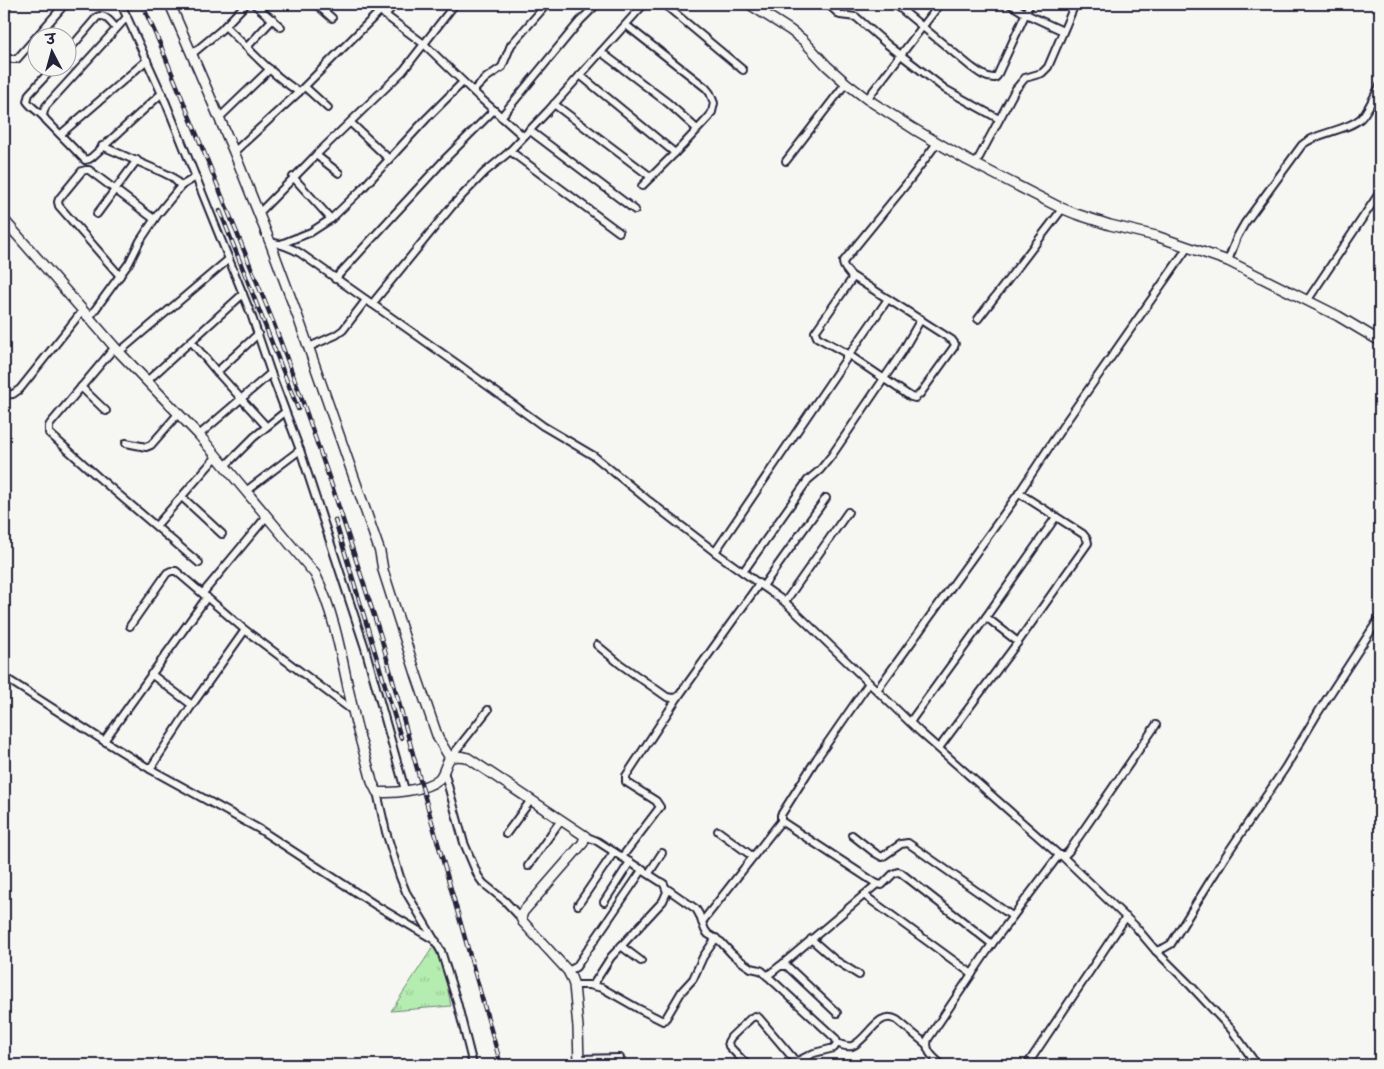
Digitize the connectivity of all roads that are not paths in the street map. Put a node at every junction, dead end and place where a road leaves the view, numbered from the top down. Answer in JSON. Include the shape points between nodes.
{"nodes":[{"id":1,"x":9,"y":4,"type":"edge"},
{"id":2,"x":65,"y":4,"type":"edge"},
{"id":3,"x":121,"y":4,"type":"edge"},
{"id":4,"x":170,"y":4,"type":"edge"},
{"id":5,"x":246,"y":4,"type":"edge"},
{"id":6,"x":254,"y":4,"type":"edge"},
{"id":7,"x":316,"y":4,"type":"edge"},
{"id":8,"x":373,"y":4,"type":"edge"},
{"id":9,"x":395,"y":4,"type":"edge"},
{"id":10,"x":455,"y":4,"type":"edge"},
{"id":11,"x":547,"y":4,"type":"edge"},
{"id":12,"x":597,"y":4,"type":"edge"},
{"id":13,"x":644,"y":4,"type":"edge"},
{"id":14,"x":664,"y":4,"type":"edge"},
{"id":15,"x":749,"y":4,"type":"edge"},
{"id":16,"x":828,"y":4,"type":"edge"},
{"id":17,"x":895,"y":4,"type":"edge"},
{"id":18,"x":940,"y":4,"type":"edge"},
{"id":19,"x":1010,"y":4,"type":"edge"},
{"id":20,"x":1030,"y":4,"type":"edge"},
{"id":21,"x":1075,"y":4,"type":"edge"},
{"id":22,"x":4,"y":9,"type":"edge"},
{"id":23,"x":383,"y":13,"type":"junction"},
{"id":24,"x":1026,"y":14,"type":"junction"},
{"id":25,"x":127,"y":17,"type":"junction"},
{"id":26,"x":332,"y":18,"type":"dead end"},
{"id":27,"x":272,"y":19,"type":"junction"},
{"id":28,"x":626,"y":25,"type":"junction"},
{"id":29,"x":225,"y":26,"type":"junction"},
{"id":30,"x":281,"y":27,"type":"dead end"},
{"id":31,"x":922,"y":27,"type":"junction"},
{"id":32,"x":116,"y":28,"type":"junction"},
{"id":33,"x":1063,"y":31,"type":"junction"},
{"id":34,"x":78,"y":39,"type":"edge"},
{"id":35,"x":424,"y":44,"type":"junction"},
{"id":36,"x":248,"y":47,"type":"junction"},
{"id":37,"x":601,"y":52,"type":"junction"},
{"id":38,"x":192,"y":54,"type":"junction"},
{"id":39,"x":4,"y":55,"type":"edge"},
{"id":40,"x":901,"y":55,"type":"junction"},
{"id":41,"x":147,"y":60,"type":"junction"},
{"id":42,"x":270,"y":69,"type":"junction"},
{"id":43,"x":743,"y":70,"type":"dead end"},
{"id":44,"x":580,"y":75,"type":"junction"},
{"id":45,"x":44,"y":78,"type":"edge"},
{"id":46,"x":463,"y":82,"type":"junction"},
{"id":47,"x":846,"y":83,"type":"junction"},
{"id":48,"x":1380,"y":86,"type":"edge"},
{"id":49,"x":305,"y":87,"type":"junction"},
{"id":50,"x":473,"y":91,"type":"junction"},
{"id":51,"x":300,"y":92,"type":"junction"},
{"id":52,"x":162,"y":93,"type":"junction"},
{"id":53,"x":867,"y":98,"type":"junction"},
{"id":54,"x":554,"y":104,"type":"junction"},
{"id":55,"x":328,"y":108,"type":"dead end"},
{"id":56,"x":494,"y":110,"type":"junction"},
{"id":57,"x":44,"y":115,"type":"junction"},
{"id":58,"x":501,"y":117,"type":"junction"},
{"id":59,"x":218,"y":118,"type":"junction"},
{"id":60,"x":999,"y":119,"type":"junction"},
{"id":61,"x":351,"y":122,"type":"junction"},
{"id":62,"x":529,"y":130,"type":"junction"},
{"id":63,"x":697,"y":130,"type":"junction"},
{"id":64,"x":61,"y":134,"type":"junction"},
{"id":65,"x":523,"y":136,"type":"junction"},
{"id":66,"x":937,"y":143,"type":"junction"},
{"id":67,"x":102,"y":146,"type":"junction"},
{"id":68,"x":510,"y":151,"type":"junction"},
{"id":69,"x":234,"y":152,"type":"junction"},
{"id":70,"x":675,"y":153,"type":"junction"},
{"id":71,"x":316,"y":155,"type":"junction"},
{"id":72,"x":389,"y":158,"type":"junction"},
{"id":73,"x":136,"y":160,"type":"junction"},
{"id":74,"x":786,"y":161,"type":"dead end"},
{"id":75,"x":976,"y":164,"type":"junction"},
{"id":76,"x":339,"y":173,"type":"dead end"},
{"id":77,"x":196,"y":177,"type":"junction"},
{"id":78,"x":293,"y":177,"type":"junction"},
{"id":79,"x":651,"y":177,"type":"junction"},
{"id":80,"x":181,"y":186,"type":"junction"},
{"id":81,"x":642,"y":186,"type":"dead end"},
{"id":82,"x":116,"y":190,"type":"junction"},
{"id":83,"x":1380,"y":192,"type":"edge"},
{"id":84,"x":1063,"y":208,"type":"junction"},
{"id":85,"x":635,"y":210,"type":"dead end"},
{"id":86,"x":97,"y":214,"type":"dead end"},
{"id":87,"x":258,"y":214,"type":"junction"},
{"id":88,"x":154,"y":219,"type":"junction"},
{"id":89,"x":331,"y":219,"type":"junction"},
{"id":90,"x":4,"y":220,"type":"edge"},
{"id":91,"x":619,"y":232,"type":"dead end"},
{"id":92,"x":270,"y":242,"type":"junction"},
{"id":93,"x":281,"y":244,"type":"junction"},
{"id":94,"x":1188,"y":247,"type":"junction"},
{"id":95,"x":230,"y":259,"type":"junction"},
{"id":96,"x":1228,"y":261,"type":"junction"},
{"id":97,"x":120,"y":276,"type":"junction"},
{"id":98,"x":852,"y":276,"type":"junction"},
{"id":99,"x":335,"y":279,"type":"junction"},
{"id":100,"x":243,"y":294,"type":"junction"},
{"id":101,"x":888,"y":298,"type":"junction"},
{"id":102,"x":1307,"y":301,"type":"junction"},
{"id":103,"x":369,"y":302,"type":"junction"},
{"id":104,"x":86,"y":314,"type":"junction"},
{"id":105,"x":921,"y":319,"type":"junction"},
{"id":106,"x":978,"y":319,"type":"dead end"},
{"id":107,"x":258,"y":334,"type":"junction"},
{"id":108,"x":191,"y":341,"type":"junction"},
{"id":109,"x":1380,"y":341,"type":"edge"},
{"id":110,"x":309,"y":348,"type":"junction"},
{"id":111,"x":117,"y":350,"type":"junction"},
{"id":112,"x":848,"y":354,"type":"junction"},
{"id":113,"x":217,"y":372,"type":"junction"},
{"id":114,"x":271,"y":373,"type":"junction"},
{"id":115,"x":884,"y":378,"type":"junction"},
{"id":116,"x":147,"y":381,"type":"junction"},
{"id":117,"x":81,"y":387,"type":"junction"},
{"id":118,"x":4,"y":395,"type":"edge"},
{"id":119,"x":241,"y":398,"type":"junction"},
{"id":120,"x":106,"y":411,"type":"dead end"},
{"id":121,"x":285,"y":412,"type":"junction"},
{"id":122,"x":178,"y":414,"type":"junction"},
{"id":123,"x":266,"y":426,"type":"junction"},
{"id":124,"x":199,"y":435,"type":"junction"},
{"id":125,"x":126,"y":443,"type":"dead end"},
{"id":126,"x":300,"y":450,"type":"junction"},
{"id":127,"x":217,"y":456,"type":"junction"},
{"id":128,"x":225,"y":466,"type":"junction"},
{"id":129,"x":246,"y":491,"type":"junction"},
{"id":130,"x":1019,"y":493,"type":"junction"},
{"id":131,"x":182,"y":497,"type":"junction"},
{"id":132,"x":826,"y":498,"type":"dead end"},
{"id":133,"x":848,"y":512,"type":"dead end"},
{"id":134,"x":267,"y":516,"type":"junction"},
{"id":135,"x":1056,"y":517,"type":"junction"},
{"id":136,"x":156,"y":526,"type":"junction"},
{"id":137,"x":222,"y":534,"type":"dead end"},
{"id":138,"x":715,"y":552,"type":"junction"},
{"id":139,"x":199,"y":563,"type":"dead end"},
{"id":140,"x":743,"y":572,"type":"junction"},
{"id":141,"x":761,"y":585,"type":"junction"},
{"id":142,"x":205,"y":595,"type":"junction"},
{"id":143,"x":785,"y":602,"type":"junction"},
{"id":144,"x":986,"y":617,"type":"junction"},
{"id":145,"x":1380,"y":617,"type":"edge"},
{"id":146,"x":130,"y":626,"type":"dead end"},
{"id":147,"x":245,"y":630,"type":"junction"},
{"id":148,"x":1018,"y":642,"type":"junction"},
{"id":149,"x":596,"y":645,"type":"dead end"},
{"id":150,"x":151,"y":674,"type":"junction"},
{"id":151,"x":4,"y":677,"type":"edge"},
{"id":152,"x":869,"y":683,"type":"junction"},
{"id":153,"x":877,"y":690,"type":"junction"},
{"id":154,"x":678,"y":697,"type":"junction"},
{"id":155,"x":192,"y":705,"type":"junction"},
{"id":156,"x":488,"y":710,"type":"dead end"},
{"id":157,"x":353,"y":711,"type":"junction"},
{"id":158,"x":910,"y":722,"type":"junction"},
{"id":159,"x":1156,"y":725,"type":"dead end"},
{"id":160,"x":104,"y":741,"type":"junction"},
{"id":161,"x":939,"y":748,"type":"junction"},
{"id":162,"x":450,"y":758,"type":"junction"},
{"id":163,"x":150,"y":769,"type":"junction"},
{"id":164,"x":444,"y":771,"type":"junction"},
{"id":165,"x":405,"y":790,"type":"junction"},
{"id":166,"x":377,"y":792,"type":"junction"},
{"id":167,"x":531,"y":800,"type":"junction"},
{"id":168,"x":561,"y":820,"type":"junction"},
{"id":169,"x":781,"y":821,"type":"junction"},
{"id":170,"x":718,"y":831,"type":"dead end"},
{"id":171,"x":506,"y":834,"type":"dead end"},
{"id":172,"x":585,"y":836,"type":"junction"},
{"id":173,"x":852,"y":836,"type":"dead end"},
{"id":174,"x":614,"y":852,"type":"junction"},
{"id":175,"x":662,"y":853,"type":"dead end"},
{"id":176,"x":752,"y":856,"type":"junction"},
{"id":177,"x":1060,"y":856,"type":"junction"},
{"id":178,"x":622,"y":857,"type":"junction"},
{"id":179,"x":630,"y":862,"type":"junction"},
{"id":180,"x":528,"y":866,"type":"dead end"},
{"id":181,"x":646,"y":871,"type":"junction"},
{"id":182,"x":877,"y":884,"type":"junction"},
{"id":183,"x":666,"y":888,"type":"junction"},
{"id":184,"x":864,"y":895,"type":"junction"},
{"id":185,"x":604,"y":902,"type":"dead end"},
{"id":186,"x":578,"y":905,"type":"dead end"},
{"id":187,"x":1012,"y":916,"type":"junction"},
{"id":188,"x":521,"y":918,"type":"junction"},
{"id":189,"x":1126,"y":918,"type":"junction"},
{"id":190,"x":702,"y":922,"type":"junction"},
{"id":191,"x":716,"y":938,"type":"junction"},
{"id":192,"x":811,"y":939,"type":"junction"},
{"id":193,"x":436,"y":941,"type":"junction"},
{"id":194,"x":992,"y":944,"type":"junction"},
{"id":195,"x":621,"y":946,"type":"junction"},
{"id":196,"x":1156,"y":952,"type":"junction"},
{"id":197,"x":641,"y":961,"type":"dead end"},
{"id":198,"x":780,"y":966,"type":"junction"},
{"id":199,"x":568,"y":971,"type":"junction"},
{"id":200,"x":972,"y":974,"type":"junction"},
{"id":201,"x":859,"y":975,"type":"dead end"},
{"id":202,"x":767,"y":976,"type":"junction"},
{"id":203,"x":574,"y":985,"type":"junction"},
{"id":204,"x":594,"y":986,"type":"junction"},
{"id":205,"x":837,"y":1013,"type":"dead end"},
{"id":206,"x":836,"y":1043,"type":"junction"},
{"id":207,"x":926,"y":1044,"type":"junction"},
{"id":208,"x":620,"y":1058,"type":"dead end"},
{"id":209,"x":579,"y":1062,"type":"edge"},
{"id":210,"x":795,"y":1064,"type":"edge"},
{"id":211,"x":473,"y":1065,"type":"edge"},
{"id":212,"x":747,"y":1065,"type":"edge"},
{"id":213,"x":942,"y":1065,"type":"edge"},
{"id":214,"x":1027,"y":1065,"type":"edge"},
{"id":215,"x":1257,"y":1065,"type":"edge"}],
"edges":[{"from":1,"to":22,"type":"street"},
{"from":2,"to":39,"type":"street","via":[[17,59]]},
{"from":3,"to":25,"type":"street"},
{"from":4,"to":38,"type":"street"},
{"from":5,"to":29,"type":"street"},
{"from":6,"to":27,"type":"street"},
{"from":7,"to":26,"type":"street"},
{"from":8,"to":23,"type":"street"},
{"from":9,"to":23,"type":"street"},
{"from":10,"to":35,"type":"street"},
{"from":11,"to":50,"type":"street","via":[[509,48],[502,67]]},
{"from":12,"to":58,"type":"street"},
{"from":13,"to":28,"type":"street"},
{"from":14,"to":43,"type":"street"},
{"from":15,"to":47,"type":"street","via":[[803,40]]},
{"from":16,"to":40,"type":"street","via":[[840,15],[856,17]]},
{"from":17,"to":31,"type":"street"},
{"from":18,"to":31,"type":"street"},
{"from":19,"to":24,"type":"street"},
{"from":20,"to":24,"type":"street"},
{"from":21,"to":33,"type":"street"},
{"from":23,"to":35,"type":"street"},
{"from":23,"to":49,"type":"street"},
{"from":24,"to":31,"type":"street","via":[[997,76],[992,79],[970,66]]},
{"from":24,"to":33,"type":"street"},
{"from":25,"to":32,"type":"street"},
{"from":25,"to":41,"type":"street"},
{"from":27,"to":30,"type":"street"},
{"from":27,"to":36,"type":"street"},
{"from":28,"to":37,"type":"street"},
{"from":28,"to":63,"type":"street","via":[[710,93],[714,107]]},
{"from":29,"to":36,"type":"street"},
{"from":29,"to":38,"type":"street"},
{"from":31,"to":40,"type":"street"},
{"from":32,"to":34,"type":"street","via":[[100,15]]},
{"from":32,"to":57,"type":"street","via":[[46,106]]},
{"from":33,"to":60,"type":"street","via":[[1046,70],[1025,78]]},
{"from":35,"to":46,"type":"street"},
{"from":35,"to":61,"type":"street","via":[[403,71]]},
{"from":36,"to":42,"type":"street"},
{"from":37,"to":44,"type":"street"},
{"from":37,"to":63,"type":"street","via":[[668,103]]},
{"from":38,"to":59,"type":"street"},
{"from":40,"to":53,"type":"street"},
{"from":40,"to":60,"type":"street","via":[[945,89]]},
{"from":41,"to":52,"type":"street"},
{"from":41,"to":64,"type":"street"},
{"from":42,"to":51,"type":"street"},
{"from":42,"to":59,"type":"street"},
{"from":44,"to":54,"type":"street"},
{"from":44,"to":70,"type":"street"},
{"from":45,"to":57,"type":"street","via":[[28,97],[29,104]]},
{"from":46,"to":50,"type":"street"},
{"from":46,"to":72,"type":"street"},
{"from":47,"to":53,"type":"street"},
{"from":47,"to":74,"type":"street"},
{"from":48,"to":96,"type":"street","via":[[1360,119],[1302,145],[1245,223]]},
{"from":49,"to":51,"type":"street"},
{"from":49,"to":55,"type":"street"},
{"from":50,"to":56,"type":"street"},
{"from":51,"to":69,"type":"street"},
{"from":52,"to":67,"type":"street"},
{"from":52,"to":77,"type":"street"},
{"from":53,"to":66,"type":"street"},
{"from":54,"to":62,"type":"street"},
{"from":54,"to":79,"type":"street"},
{"from":56,"to":58,"type":"street"},
{"from":56,"to":99,"type":"street"},
{"from":57,"to":64,"type":"street"},
{"from":58,"to":65,"type":"street"},
{"from":59,"to":69,"type":"street"},
{"from":60,"to":75,"type":"street"},
{"from":61,"to":71,"type":"street"},
{"from":61,"to":72,"type":"street"},
{"from":62,"to":65,"type":"street"},
{"from":62,"to":85,"type":"street"},
{"from":63,"to":70,"type":"street"},
{"from":64,"to":67,"type":"street","via":[[85,160]]},
{"from":65,"to":68,"type":"street"},
{"from":66,"to":75,"type":"street"},
{"from":66,"to":98,"type":"street","via":[[843,262]]},
{"from":67,"to":73,"type":"street"},
{"from":68,"to":91,"type":"street"},
{"from":68,"to":103,"type":"street","via":[[452,206]]},
{"from":69,"to":87,"type":"street"},
{"from":70,"to":79,"type":"street"},
{"from":71,"to":76,"type":"street"},
{"from":71,"to":78,"type":"street"},
{"from":72,"to":89,"type":"street"},
{"from":73,"to":80,"type":"street","via":[[168,175]]},
{"from":73,"to":82,"type":"street"},
{"from":75,"to":84,"type":"street"},
{"from":77,"to":80,"type":"street"},
{"from":77,"to":95,"type":"street"},
{"from":78,"to":87,"type":"street"},
{"from":78,"to":89,"type":"street"},
{"from":79,"to":81,"type":"street"},
{"from":80,"to":88,"type":"street"},
{"from":82,"to":86,"type":"street"},
{"from":82,"to":88,"type":"street"},
{"from":82,"to":97,"type":"street","via":[[86,170],[62,195],[58,204]]},
{"from":83,"to":102,"type":"street"},
{"from":84,"to":94,"type":"street"},
{"from":84,"to":106,"type":"street"},
{"from":87,"to":92,"type":"street"},
{"from":88,"to":97,"type":"street"},
{"from":89,"to":93,"type":"street","via":[[311,232]]},
{"from":90,"to":104,"type":"street"},
{"from":92,"to":93,"type":"street"},
{"from":92,"to":110,"type":"street"},
{"from":93,"to":99,"type":"street","via":[[295,250]]},
{"from":94,"to":96,"type":"street"},
{"from":94,"to":130,"type":"street"},
{"from":95,"to":100,"type":"street"},
{"from":95,"to":111,"type":"street"},
{"from":96,"to":102,"type":"street"},
{"from":97,"to":104,"type":"street"},
{"from":98,"to":101,"type":"street"},
{"from":98,"to":112,"type":"street","via":[[815,332],[817,337]]},
{"from":99,"to":103,"type":"street"},
{"from":100,"to":107,"type":"street"},
{"from":100,"to":108,"type":"street"},
{"from":101,"to":105,"type":"street"},
{"from":101,"to":112,"type":"street"},
{"from":102,"to":109,"type":"street"},
{"from":103,"to":110,"type":"street","via":[[342,330]]},
{"from":103,"to":138,"type":"street","via":[[543,426],[594,456]]},
{"from":104,"to":111,"type":"street"},
{"from":104,"to":118,"type":"street","via":[[20,389]]},
{"from":105,"to":115,"type":"street"},
{"from":105,"to":115,"type":"street","via":[[954,342],[954,347],[914,398]]},
{"from":107,"to":113,"type":"street"},
{"from":107,"to":114,"type":"street"},
{"from":108,"to":113,"type":"street"},
{"from":108,"to":116,"type":"street"},
{"from":110,"to":162,"type":"street","via":[[380,552],[438,738]]},
{"from":111,"to":116,"type":"street"},
{"from":111,"to":117,"type":"street"},
{"from":112,"to":115,"type":"street"},
{"from":112,"to":138,"type":"street"},
{"from":113,"to":119,"type":"street"},
{"from":114,"to":119,"type":"street"},
{"from":114,"to":121,"type":"street"},
{"from":115,"to":140,"type":"street","via":[[828,460],[808,480]]},
{"from":116,"to":122,"type":"street"},
{"from":117,"to":120,"type":"street"},
{"from":117,"to":136,"type":"street","via":[[51,423],[49,432]]},
{"from":119,"to":123,"type":"street"},
{"from":119,"to":124,"type":"street"},
{"from":121,"to":123,"type":"street"},
{"from":121,"to":126,"type":"street"},
{"from":122,"to":124,"type":"street"},
{"from":122,"to":125,"type":"street","via":[[151,445]]},
{"from":123,"to":128,"type":"street"},
{"from":124,"to":127,"type":"street"},
{"from":126,"to":129,"type":"street"},
{"from":126,"to":165,"type":"street","via":[[365,648]]},
{"from":127,"to":128,"type":"street"},
{"from":127,"to":131,"type":"street"},
{"from":128,"to":129,"type":"street"},
{"from":129,"to":134,"type":"street"},
{"from":130,"to":135,"type":"street"},
{"from":130,"to":153,"type":"street"},
{"from":131,"to":136,"type":"street"},
{"from":131,"to":137,"type":"street"},
{"from":132,"to":141,"type":"street"},
{"from":133,"to":143,"type":"street"},
{"from":134,"to":142,"type":"street"},
{"from":134,"to":157,"type":"street","via":[[321,585],[347,677]]},
{"from":135,"to":144,"type":"street"},
{"from":135,"to":148,"type":"street","via":[[1083,534],[1088,543]]},
{"from":136,"to":139,"type":"street"},
{"from":138,"to":140,"type":"street"},
{"from":140,"to":141,"type":"street"},
{"from":141,"to":143,"type":"street"},
{"from":141,"to":154,"type":"street"},
{"from":142,"to":146,"type":"street","via":[[179,572],[171,571]]},
{"from":142,"to":147,"type":"street"},
{"from":142,"to":150,"type":"street"},
{"from":143,"to":152,"type":"street"},
{"from":144,"to":148,"type":"street"},
{"from":144,"to":158,"type":"street"},
{"from":145,"to":196,"type":"street","via":[[1171,944]]},
{"from":147,"to":155,"type":"street"},
{"from":147,"to":157,"type":"street"},
{"from":148,"to":161,"type":"street"},
{"from":149,"to":154,"type":"street","via":[[667,697]]},
{"from":150,"to":155,"type":"street"},
{"from":150,"to":160,"type":"street"},
{"from":151,"to":160,"type":"street"},
{"from":152,"to":153,"type":"street"},
{"from":152,"to":169,"type":"street","via":[[817,758],[781,815]]},
{"from":153,"to":158,"type":"street"},
{"from":154,"to":178,"type":"street","via":[[626,776],[626,782],[660,807]]},
{"from":155,"to":163,"type":"street"},
{"from":156,"to":162,"type":"street"},
{"from":157,"to":166,"type":"street"},
{"from":158,"to":161,"type":"street"},
{"from":159,"to":177,"type":"street","via":[[1069,851]]},
{"from":160,"to":163,"type":"street"},
{"from":161,"to":177,"type":"street"},
{"from":162,"to":164,"type":"street"},
{"from":162,"to":167,"type":"street","via":[[468,758]]},
{"from":163,"to":193,"type":"street","via":[[259,830]]},
{"from":164,"to":165,"type":"street","via":[[432,783]]},
{"from":164,"to":188,"type":"street","via":[[464,843],[478,876]]},
{"from":165,"to":166,"type":"street"},
{"from":166,"to":193,"type":"street","via":[[406,892]]},
{"from":167,"to":168,"type":"street"},
{"from":167,"to":171,"type":"street"},
{"from":168,"to":172,"type":"street"},
{"from":168,"to":180,"type":"street"},
{"from":169,"to":176,"type":"street"},
{"from":169,"to":182,"type":"street"},
{"from":170,"to":176,"type":"street"},
{"from":172,"to":174,"type":"street"},
{"from":172,"to":188,"type":"street","via":[[583,843]]},
{"from":173,"to":187,"type":"street","via":[[882,856],[908,843]]},
{"from":174,"to":178,"type":"street"},
{"from":174,"to":186,"type":"street"},
{"from":175,"to":181,"type":"street"},
{"from":176,"to":190,"type":"street"},
{"from":177,"to":187,"type":"street"},
{"from":177,"to":189,"type":"street"},
{"from":178,"to":179,"type":"street"},
{"from":179,"to":181,"type":"street"},
{"from":179,"to":185,"type":"street"},
{"from":181,"to":183,"type":"street"},
{"from":181,"to":199,"type":"street","via":[[576,967]]},
{"from":182,"to":184,"type":"street"},
{"from":182,"to":194,"type":"street","via":[[882,885],[893,874],[901,873]]},
{"from":183,"to":190,"type":"street","via":[[696,909]]},
{"from":183,"to":195,"type":"street","via":[[663,901]]},
{"from":184,"to":192,"type":"street"},
{"from":184,"to":200,"type":"street"},
{"from":187,"to":194,"type":"street"},
{"from":188,"to":199,"type":"street"},
{"from":189,"to":196,"type":"street"},
{"from":189,"to":214,"type":"street"},
{"from":190,"to":191,"type":"street","via":[[706,932]]},
{"from":191,"to":202,"type":"street","via":[[745,964]]},
{"from":191,"to":204,"type":"street","via":[[693,979],[663,1021]]},
{"from":192,"to":198,"type":"street"},
{"from":192,"to":201,"type":"street"},
{"from":193,"to":211,"type":"street","via":[[447,968]]},
{"from":194,"to":200,"type":"street"},
{"from":195,"to":197,"type":"street"},
{"from":195,"to":204,"type":"street"},
{"from":196,"to":215,"type":"street","via":[[1225,1022]]},
{"from":198,"to":202,"type":"street"},
{"from":198,"to":205,"type":"street","via":[[787,966]]},
{"from":199,"to":203,"type":"street"},
{"from":200,"to":207,"type":"street"},
{"from":202,"to":206,"type":"street","via":[[827,1030]]},
{"from":203,"to":204,"type":"street"},
{"from":203,"to":209,"type":"street"},
{"from":206,"to":207,"type":"street","via":[[853,1045],[880,1020],[888,1017],[898,1020]]},
{"from":206,"to":210,"type":"street","via":[[832,1050],[814,1054]]},
{"from":207,"to":213,"type":"street","via":[[927,1050]]},
{"from":208,"to":209,"type":"street"},
{"from":210,"to":212,"type":"street","via":[[755,1016],[728,1042]]}]}
